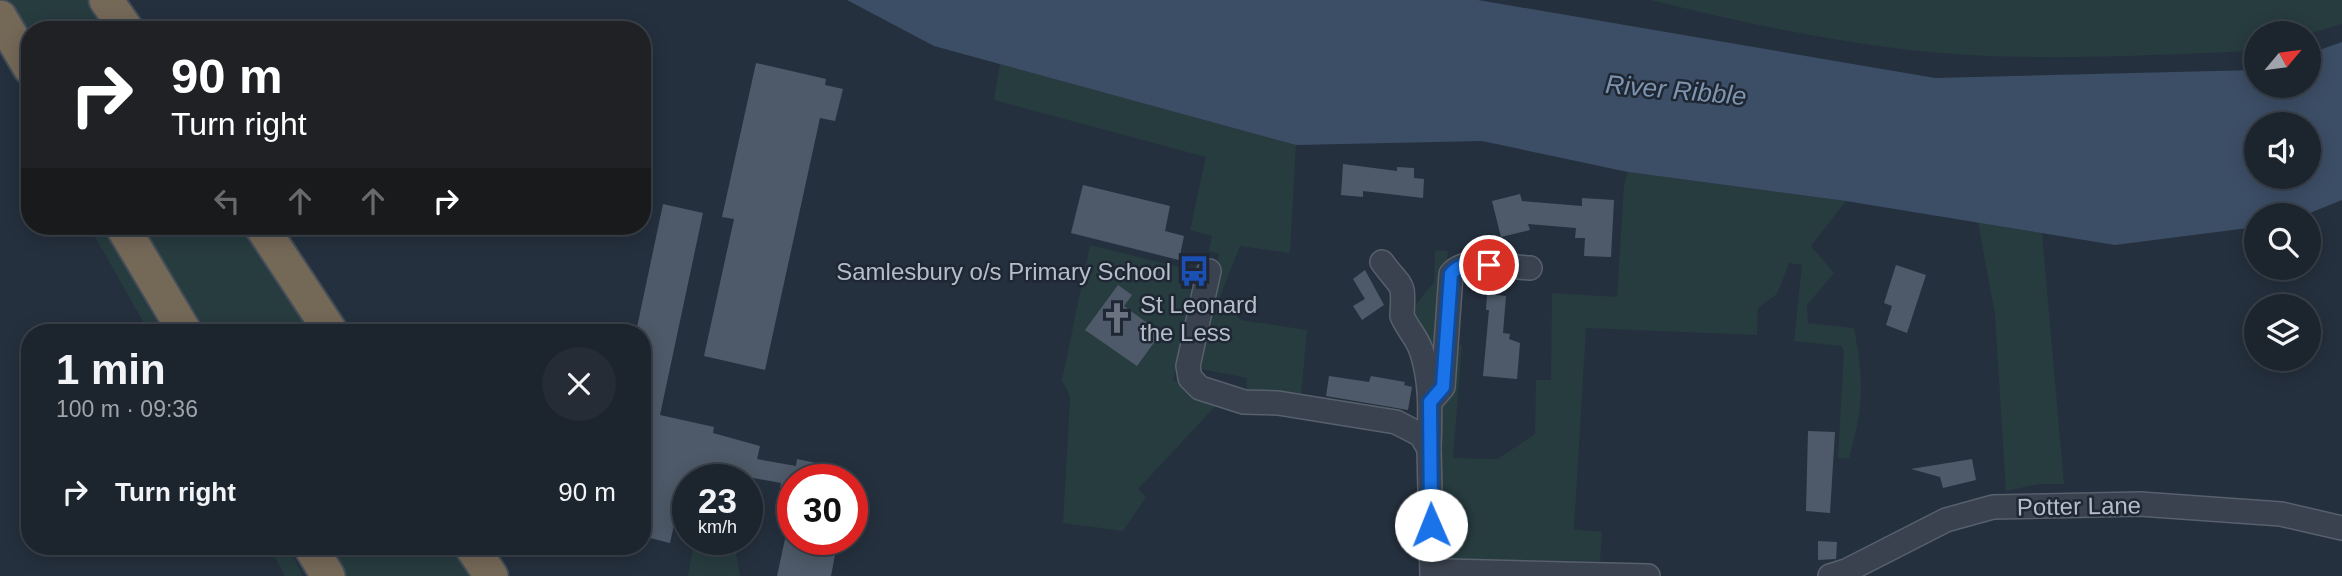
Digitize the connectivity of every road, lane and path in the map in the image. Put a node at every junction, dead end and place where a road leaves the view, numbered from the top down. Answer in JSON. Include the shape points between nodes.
{"nodes":[{"id":1,"x":106,"y":0,"type":"edge"},
{"id":2,"x":0,"y":18,"type":"edge"},
{"id":3,"x":121,"y":21,"type":"edge"},
{"id":4,"x":21,"y":53,"type":"edge"},
{"id":5,"x":127,"y":235,"type":"edge"},
{"id":6,"x":267,"y":235,"type":"edge"},
{"id":7,"x":1382,"y":262,"type":"dead end"},
{"id":8,"x":1530,"y":268,"type":"dead end"},
{"id":9,"x":1209,"y":271,"type":"dead end"},
{"id":10,"x":180,"y":324,"type":"edge"},
{"id":11,"x":326,"y":324,"type":"edge"},
{"id":12,"x":1430,"y":402,"type":"junction"},
{"id":13,"x":1429,"y":449,"type":"junction"},
{"id":14,"x":2342,"y":527,"type":"edge"},
{"id":15,"x":315,"y":555,"type":"edge"},
{"id":16,"x":477,"y":555,"type":"edge"},
{"id":17,"x":327,"y":575,"type":"edge"},
{"id":18,"x":491,"y":576,"type":"edge"},
{"id":19,"x":1434,"y":576,"type":"edge"},
{"id":20,"x":1648,"y":576,"type":"edge"},
{"id":21,"x":1830,"y":576,"type":"edge"}],
"edges":[{"from":1,"to":3,"type":"highway"},
{"from":2,"to":4,"type":"highway"},
{"from":5,"to":10,"type":"highway"},
{"from":6,"to":11,"type":"highway"},
{"from":7,"to":12,"type":"street","via":[[1406,295],[1402,316],[1420,346]]},
{"from":8,"to":12,"type":"street","via":[[1468,264],[1451,274],[1443,387]]},
{"from":9,"to":13,"type":"street","via":[[1188,366],[1190,378],[1200,388],[1244,402],[1396,422],[1420,435]]},
{"from":12,"to":13,"type":"street"},
{"from":13,"to":19,"type":"street"},
{"from":14,"to":21,"type":"street","name":"Potter Lane","via":[[2281,514],[2140,504],[1993,507],[1955,516]]},
{"from":15,"to":17,"type":"highway"},
{"from":16,"to":18,"type":"highway"},
{"from":19,"to":20,"type":"street","via":[[1447,571]]}]}
